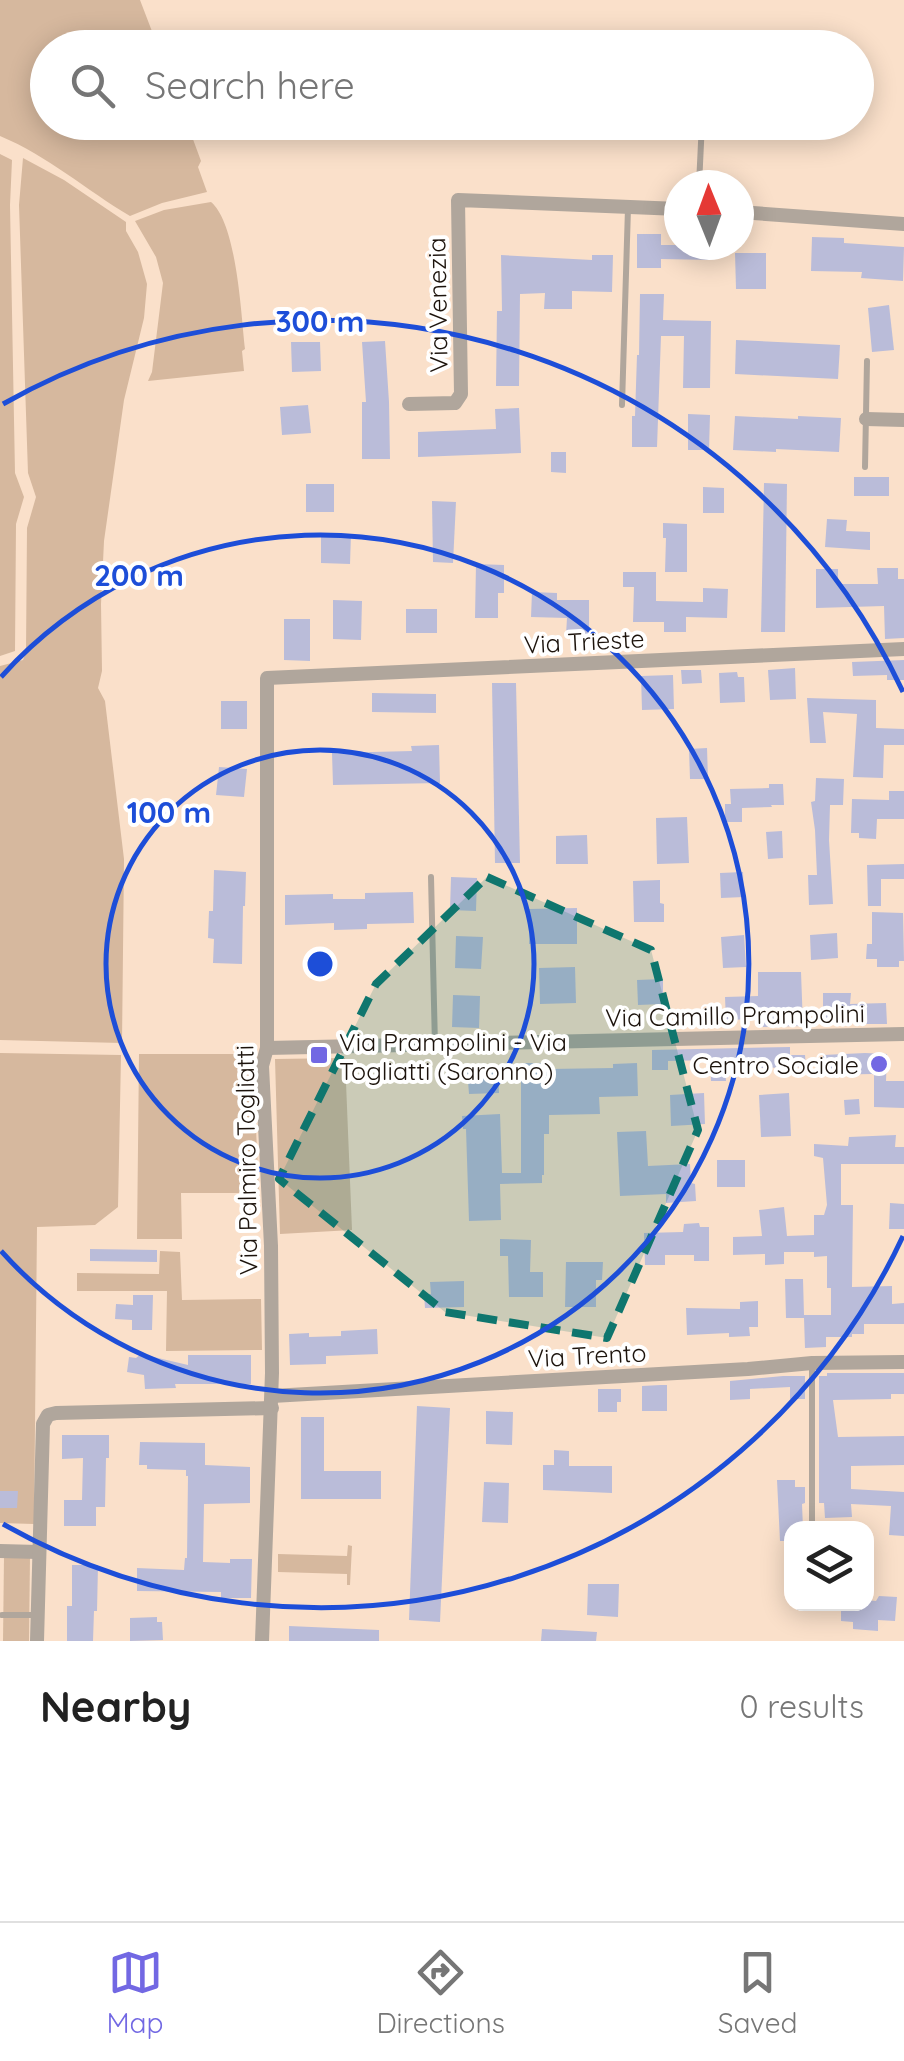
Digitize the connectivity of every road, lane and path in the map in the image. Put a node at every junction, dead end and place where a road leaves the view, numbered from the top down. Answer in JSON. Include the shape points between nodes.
{"nodes":[{"id":1,"x":701,"y":140,"type":"edge"},
{"id":2,"x":700,"y":170,"type":"edge"},
{"id":3,"x":628,"y":207,"type":"junction"},
{"id":4,"x":664,"y":208,"type":"edge"},
{"id":5,"x":754,"y":213,"type":"edge"},
{"id":6,"x":904,"y":224,"type":"edge"},
{"id":7,"x":868,"y":362,"type":"dead end"},
{"id":8,"x":409,"y":404,"type":"dead end"},
{"id":9,"x":622,"y":405,"type":"dead end"},
{"id":10,"x":866,"y":419,"type":"junction"},
{"id":11,"x":904,"y":420,"type":"edge"},
{"id":12,"x":864,"y":468,"type":"dead end"},
{"id":13,"x":904,"y":649,"type":"edge"},
{"id":14,"x":267,"y":678,"type":"joint"},
{"id":15,"x":430,"y":877,"type":"dead end"},
{"id":16,"x":904,"y":1034,"type":"edge"},
{"id":17,"x":435,"y":1046,"type":"junction"},
{"id":18,"x":267,"y":1048,"type":"junction"},
{"id":19,"x":904,"y":1362,"type":"edge"},
{"id":20,"x":812,"y":1363,"type":"junction"},
{"id":21,"x":272,"y":1402,"type":"junction"},
{"id":22,"x":812,"y":1521,"type":"edge"},
{"id":23,"x":0,"y":1551,"type":"edge"},
{"id":24,"x":38,"y":1552,"type":"junction"},
{"id":25,"x":2,"y":1615,"type":"dead end"},
{"id":26,"x":37,"y":1615,"type":"junction"},
{"id":27,"x":36,"y":1641,"type":"edge"},
{"id":28,"x":262,"y":1641,"type":"edge"}],
"edges":[{"from":1,"to":2,"type":"lane"},
{"from":3,"to":4,"type":"street","name":"Via Venezia"},
{"from":3,"to":8,"type":"street","name":"Via Venezia","via":[[458,200],[462,394],[455,403]]},
{"from":3,"to":9,"type":"lane"},
{"from":5,"to":6,"type":"street"},
{"from":7,"to":10,"type":"lane"},
{"from":10,"to":11,"type":"street"},
{"from":10,"to":12,"type":"lane"},
{"from":13,"to":14,"type":"street","name":"Via Trieste"},
{"from":14,"to":18,"type":"street","name":"Via Palmiro Togliatti"},
{"from":15,"to":17,"type":"lane"},
{"from":16,"to":17,"type":"street","name":"Via Camillo Prampolini"},
{"from":17,"to":18,"type":"street","name":"Via Camillo Prampolini"},
{"from":18,"to":21,"type":"street","name":"Via Palmiro Togliatti","via":[[262,1066]]},
{"from":19,"to":20,"type":"street","name":"Via Trento"},
{"from":20,"to":21,"type":"street","name":"Via Trento"},
{"from":20,"to":22,"type":"lane"},
{"from":21,"to":24,"type":"street","name":"Via Trento","via":[[48,1415]]},
{"from":21,"to":28,"type":"street","name":"Via Palmiro Togliatti"},
{"from":23,"to":24,"type":"street"},
{"from":24,"to":26,"type":"street","name":"Via Trento"},
{"from":25,"to":26,"type":"lane"},
{"from":26,"to":27,"type":"street","name":"Via Trento"}]}
